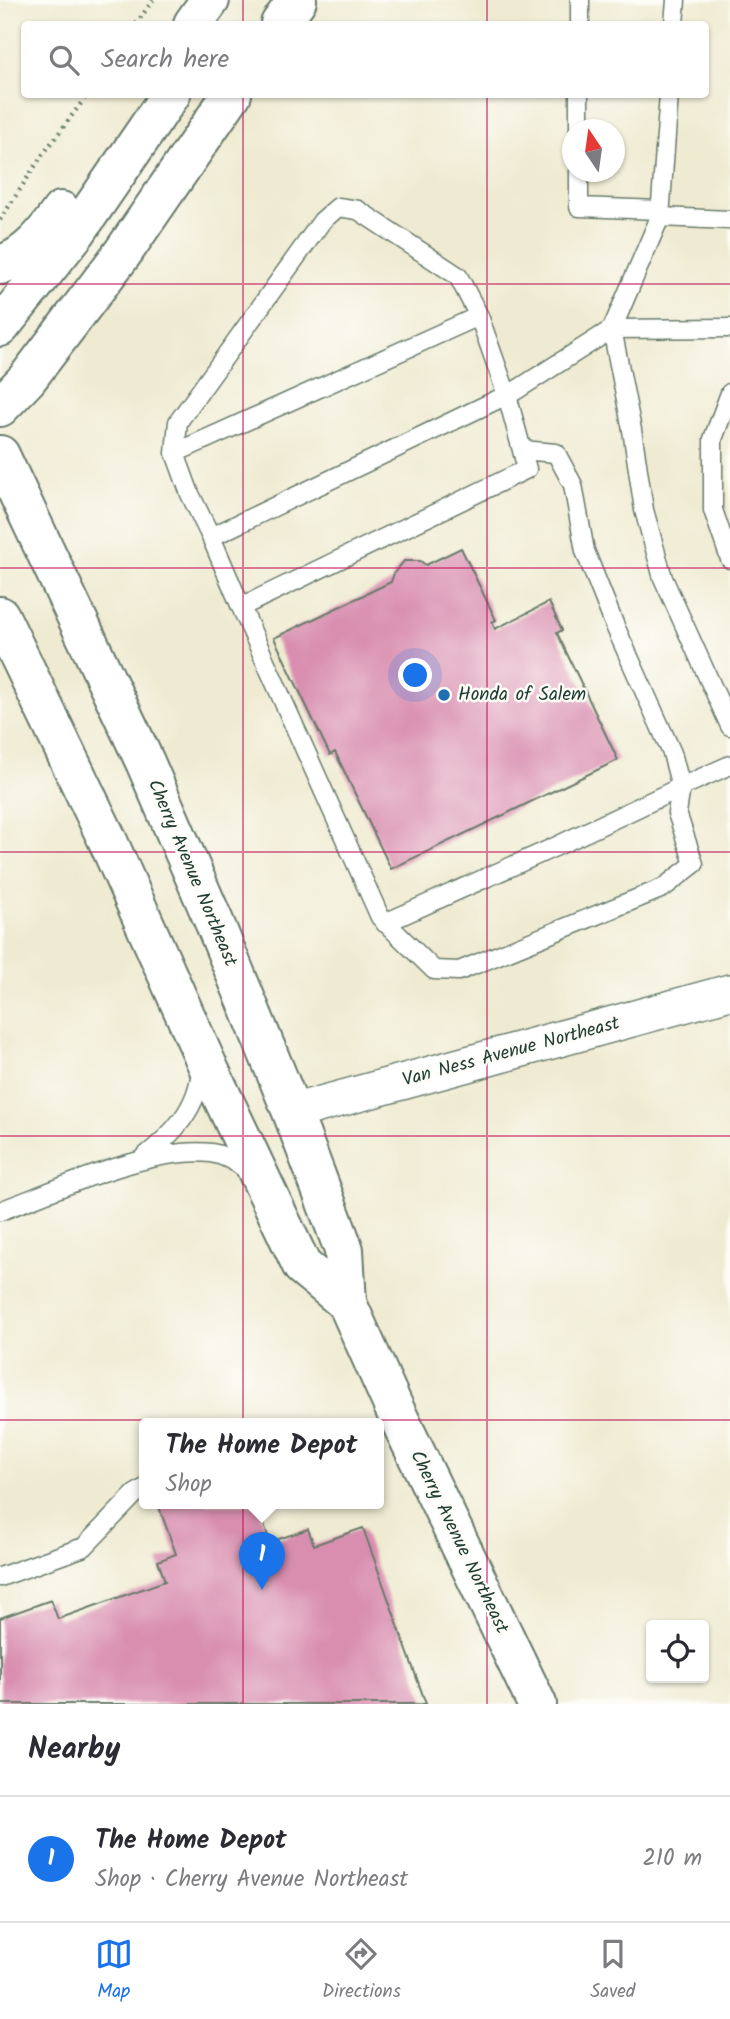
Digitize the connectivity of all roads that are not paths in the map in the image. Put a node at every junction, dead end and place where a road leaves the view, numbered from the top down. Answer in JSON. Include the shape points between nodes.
{"nodes":[{"id":1,"x":210,"y":0,"type":"edge"},
{"id":2,"x":236,"y":0,"type":"edge"},
{"id":3,"x":297,"y":0,"type":"edge"},
{"id":4,"x":580,"y":0,"type":"edge"},
{"id":5,"x":676,"y":0,"type":"edge"},
{"id":6,"x":195,"y":21,"type":"edge"},
{"id":7,"x":222,"y":21,"type":"edge"},
{"id":8,"x":282,"y":21,"type":"edge"},
{"id":9,"x":580,"y":21,"type":"edge"},
{"id":10,"x":674,"y":21,"type":"edge"},
{"id":11,"x":140,"y":98,"type":"edge"},
{"id":12,"x":168,"y":98,"type":"edge"},
{"id":13,"x":229,"y":98,"type":"edge"},
{"id":14,"x":579,"y":98,"type":"edge"},
{"id":15,"x":669,"y":98,"type":"edge"},
{"id":16,"x":579,"y":119,"type":"edge"},
{"id":17,"x":579,"y":182,"type":"edge"},
{"id":18,"x":660,"y":213,"type":"junction"},
{"id":19,"x":730,"y":220,"type":"edge"},
{"id":20,"x":0,"y":265,"type":"edge"},
{"id":21,"x":478,"y":316,"type":"junction"},
{"id":22,"x":0,"y":327,"type":"edge"},
{"id":23,"x":730,"y":328,"type":"edge"},
{"id":24,"x":612,"y":329,"type":"junction"},
{"id":25,"x":730,"y":393,"type":"edge"},
{"id":26,"x":507,"y":395,"type":"junction"},
{"id":27,"x":0,"y":407,"type":"edge"},
{"id":28,"x":522,"y":450,"type":"junction"},
{"id":29,"x":175,"y":453,"type":"junction"},
{"id":30,"x":0,"y":456,"type":"edge"},
{"id":31,"x":211,"y":537,"type":"junction"},
{"id":32,"x":730,"y":559,"type":"edge"},
{"id":33,"x":241,"y":607,"type":"junction"},
{"id":34,"x":0,"y":616,"type":"edge"},
{"id":35,"x":730,"y":726,"type":"edge"},
{"id":36,"x":730,"y":765,"type":"edge"},
{"id":37,"x":681,"y":787,"type":"junction"},
{"id":38,"x":385,"y":923,"type":"junction"},
{"id":39,"x":730,"y":992,"type":"edge"},
{"id":40,"x":195,"y":1037,"type":"junction"},
{"id":41,"x":210,"y":1071,"type":"junction"},
{"id":42,"x":292,"y":1112,"type":"junction"},
{"id":43,"x":141,"y":1160,"type":"junction"},
{"id":44,"x":261,"y":1178,"type":"junction"},
{"id":45,"x":0,"y":1211,"type":"edge"},
{"id":46,"x":347,"y":1303,"type":"junction"},
{"id":47,"x":139,"y":1492,"type":"edge"},
{"id":48,"x":0,"y":1577,"type":"edge"},
{"id":49,"x":537,"y":1704,"type":"edge"}],
"edges":[{"from":1,"to":6,"type":"main road"},
{"from":2,"to":7,"type":"main road"},
{"from":3,"to":8,"type":"main road"},
{"from":4,"to":9,"type":"lane"},
{"from":5,"to":10,"type":"lane"},
{"from":11,"to":20,"type":"main road","via":[[55,220],[20,256]]},
{"from":12,"to":22,"type":"main road","via":[[77,232]]},
{"from":13,"to":27,"type":"main road","via":[[122,254],[27,379]]},
{"from":14,"to":16,"type":"lane"},
{"from":15,"to":18,"type":"lane"},
{"from":17,"to":18,"type":"lane","via":[[579,207]]},
{"from":18,"to":19,"type":"lane"},
{"from":18,"to":24,"type":"lane"},
{"from":21,"to":26,"type":"lane"},
{"from":21,"to":29,"type":"lane"},
{"from":21,"to":29,"type":"lane","via":[[458,276],[358,210],[338,207],[322,221],[178,422]]},
{"from":23,"to":24,"type":"lane"},
{"from":24,"to":26,"type":"lane"},
{"from":24,"to":35,"type":"lane","via":[[644,510],[663,578]]},
{"from":25,"to":32,"type":"lane","via":[[713,439],[713,510]]},
{"from":26,"to":28,"type":"lane"},
{"from":26,"to":31,"type":"lane"},
{"from":28,"to":33,"type":"lane","via":[[527,468]]},
{"from":28,"to":37,"type":"lane","via":[[556,453],[573,485],[586,551],[672,752]]},
{"from":29,"to":31,"type":"lane"},
{"from":30,"to":42,"type":"main road","name":"Cherry Avenue Northeast","via":[[145,762]]},
{"from":31,"to":33,"type":"lane"},
{"from":33,"to":38,"type":"lane"},
{"from":34,"to":40,"type":"main road","name":"Cherry Avenue Northeast"},
{"from":36,"to":37,"type":"lane"},
{"from":37,"to":38,"type":"lane"},
{"from":37,"to":38,"type":"lane","via":[[677,813],[694,864],[663,888],[459,971],[434,970]]},
{"from":39,"to":42,"type":"street","name":"Van Ness Avenue Northeast"},
{"from":40,"to":41,"type":"main road","name":"Cherry Avenue Northeast"},
{"from":40,"to":43,"type":"lane","via":[[201,1070],[189,1111],[168,1138]]},
{"from":41,"to":42,"type":"main road","via":[[258,1110]]},
{"from":41,"to":44,"type":"main road","name":"Cherry Avenue Northeast"},
{"from":42,"to":46,"type":"main road","name":"Cherry Avenue Northeast","via":[[344,1250]]},
{"from":43,"to":44,"type":"lane","via":[[212,1153]]},
{"from":43,"to":45,"type":"lane"},
{"from":44,"to":46,"type":"main road","name":"Cherry Avenue Northeast","via":[[302,1266]]},
{"from":46,"to":49,"type":"main road","name":"Cherry Avenue Northeast"},
{"from":47,"to":48,"type":"lane","via":[[85,1547]]}]}
